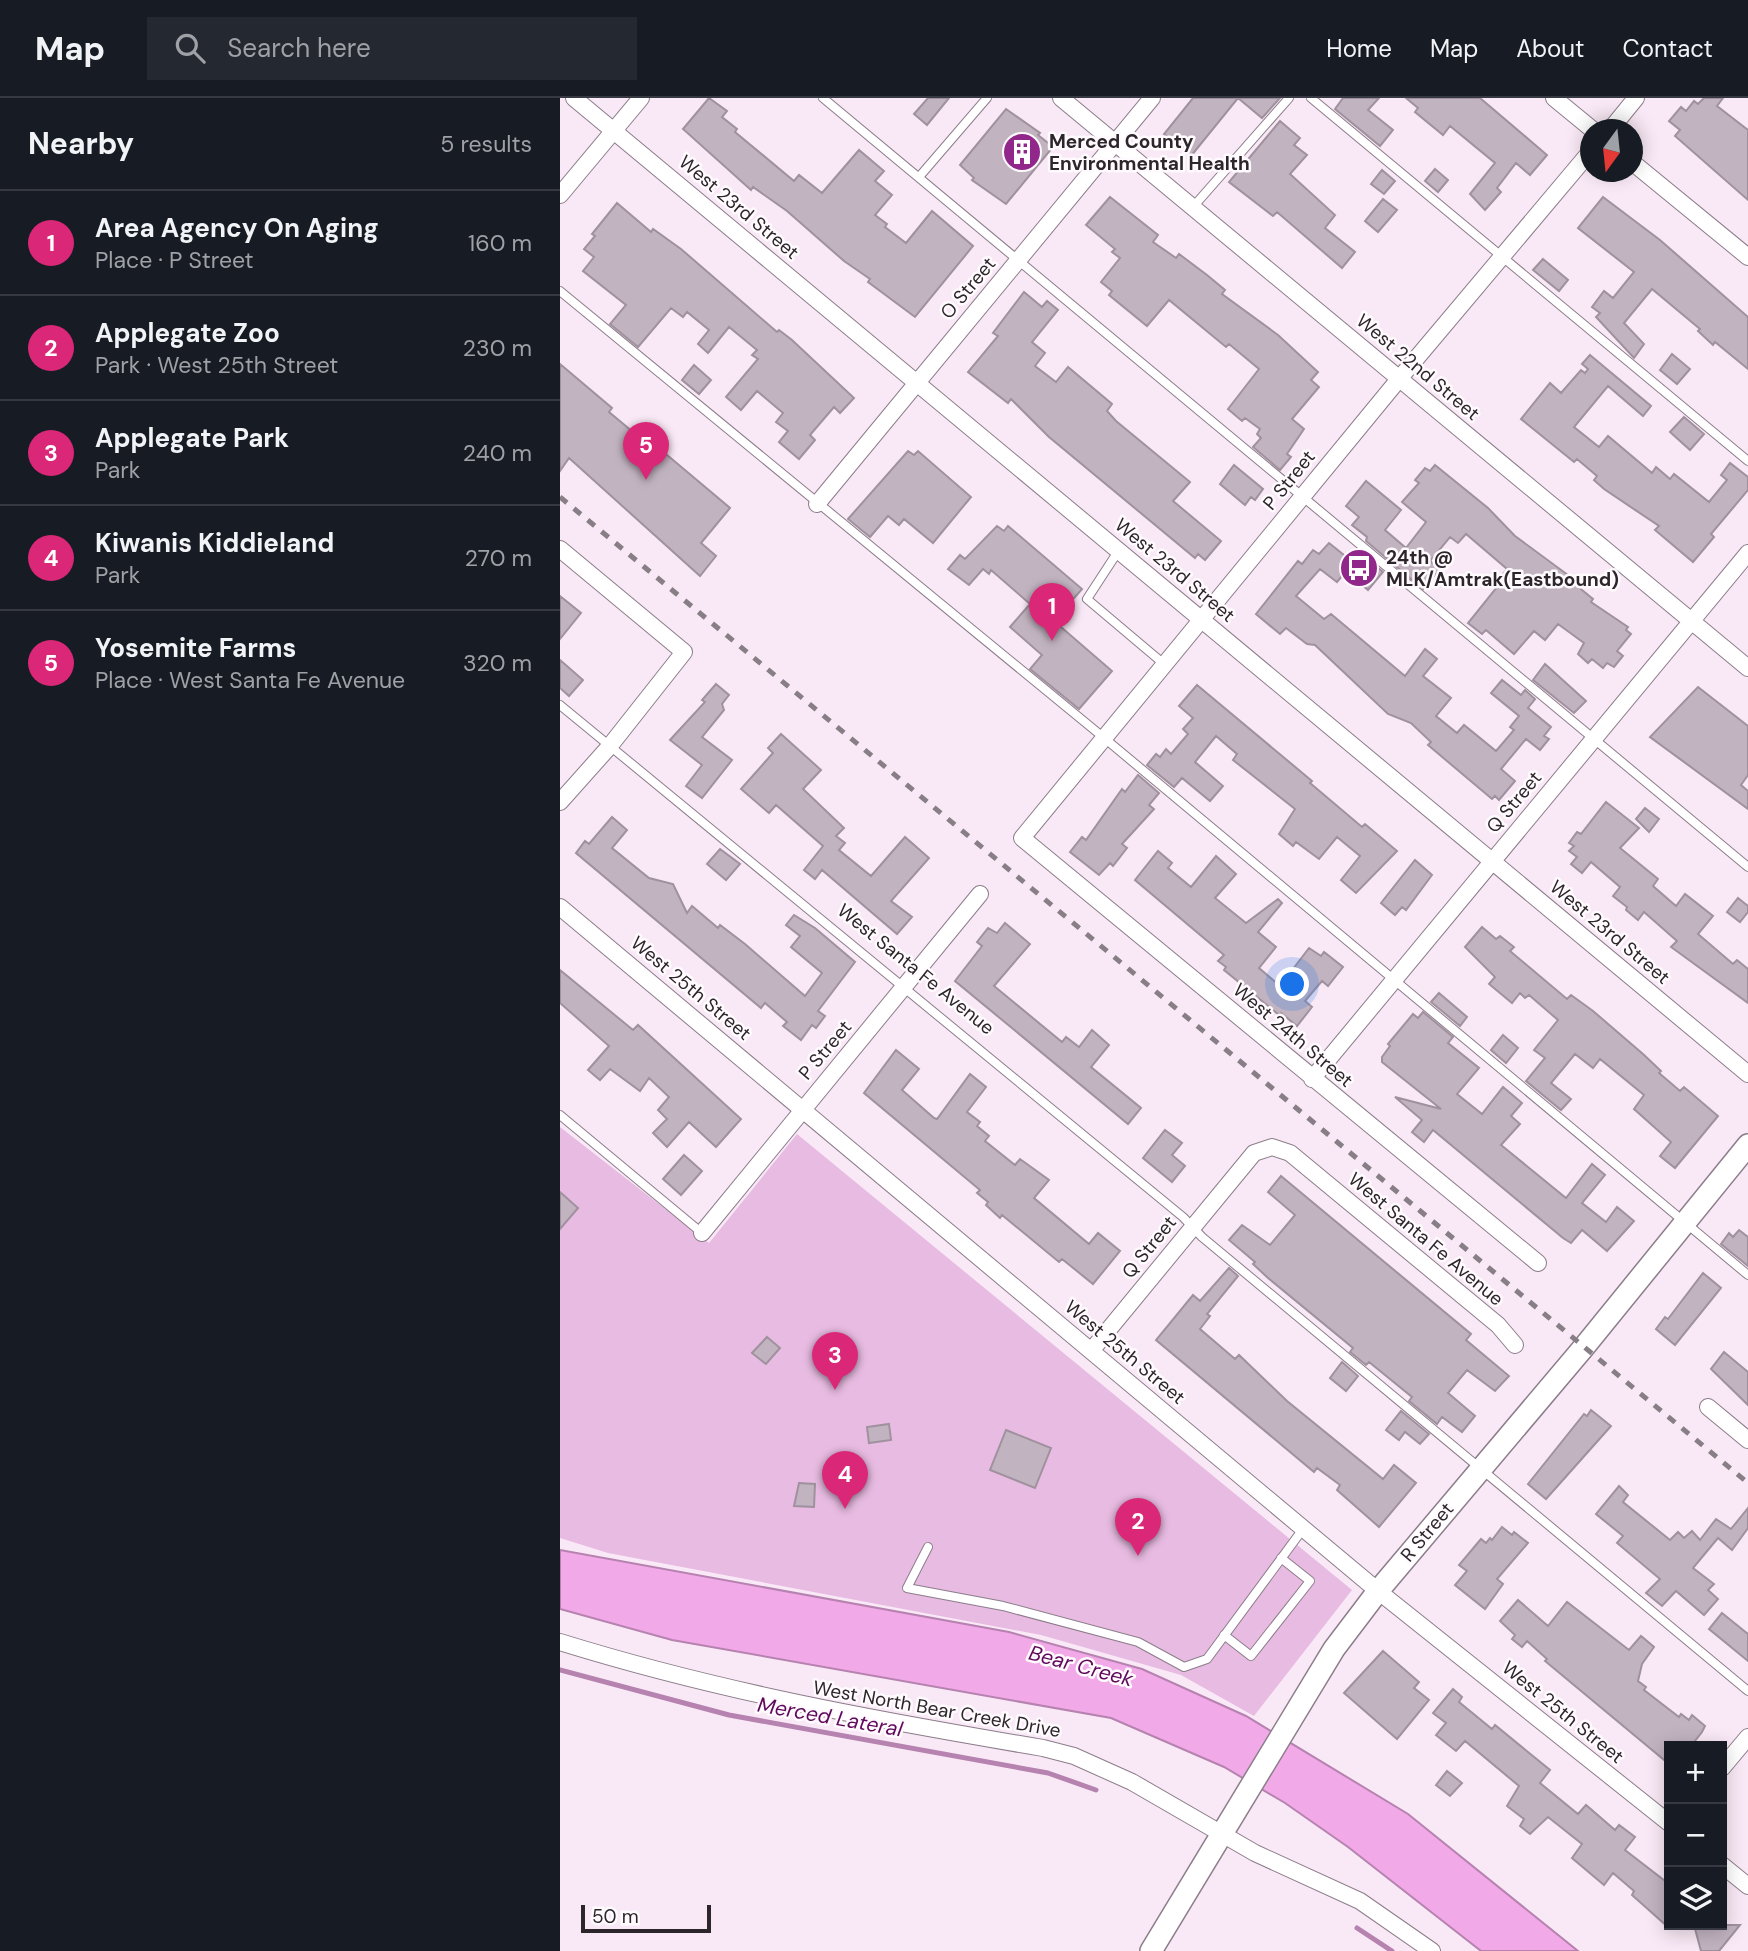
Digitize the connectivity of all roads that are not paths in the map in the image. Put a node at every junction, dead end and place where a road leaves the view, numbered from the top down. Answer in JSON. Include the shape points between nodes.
{"nodes":[{"id":1,"x":574,"y":98,"type":"edge"},
{"id":2,"x":641,"y":98,"type":"edge"},
{"id":3,"x":824,"y":98,"type":"edge"},
{"id":4,"x":987,"y":98,"type":"edge"},
{"id":5,"x":1061,"y":98,"type":"edge"},
{"id":6,"x":1152,"y":98,"type":"edge"},
{"id":7,"x":1289,"y":98,"type":"edge"},
{"id":8,"x":1311,"y":98,"type":"edge"},
{"id":9,"x":1554,"y":98,"type":"edge"},
{"id":10,"x":1636,"y":98,"type":"edge"},
{"id":11,"x":1580,"y":119,"type":"edge"},
{"id":12,"x":1618,"y":119,"type":"edge"},
{"id":13,"x":614,"y":130,"type":"junction"},
{"id":14,"x":1115,"y":143,"type":"junction"},
{"id":15,"x":1580,"y":165,"type":"edge"},
{"id":16,"x":1643,"y":170,"type":"edge"},
{"id":17,"x":919,"y":177,"type":"junction"},
{"id":18,"x":560,"y":195,"type":"edge"},
{"id":19,"x":1193,"y":207,"type":"junction"},
{"id":20,"x":1502,"y":257,"type":"junction"},
{"id":21,"x":1748,"y":257,"type":"edge"},
{"id":22,"x":1018,"y":260,"type":"junction"},
{"id":23,"x":560,"y":291,"type":"edge"},
{"id":24,"x":1399,"y":379,"type":"junction"},
{"id":25,"x":917,"y":383,"type":"junction"},
{"id":26,"x":1748,"y":461,"type":"edge"},
{"id":27,"x":1303,"y":496,"type":"junction"},
{"id":28,"x":817,"y":504,"type":"junction"},
{"id":29,"x":560,"y":549,"type":"edge"},
{"id":30,"x":1119,"y":551,"type":"junction"},
{"id":31,"x":1748,"y":553,"type":"edge"},
{"id":32,"x":1202,"y":620,"type":"junction"},
{"id":33,"x":1691,"y":621,"type":"junction"},
{"id":34,"x":1164,"y":664,"type":"junction"},
{"id":35,"x":1748,"y":668,"type":"edge"},
{"id":36,"x":560,"y":705,"type":"edge"},
{"id":37,"x":1103,"y":737,"type":"junction"},
{"id":38,"x":1594,"y":738,"type":"junction"},
{"id":39,"x":609,"y":747,"type":"junction"},
{"id":40,"x":560,"y":803,"type":"edge"},
{"id":41,"x":1022,"y":838,"type":"joint"},
{"id":42,"x":1492,"y":861,"type":"junction"},
{"id":43,"x":1748,"y":867,"type":"edge"},
{"id":44,"x":980,"y":894,"type":"dead end"},
{"id":45,"x":560,"y":906,"type":"edge"},
{"id":46,"x":1394,"y":980,"type":"junction"},
{"id":47,"x":905,"y":986,"type":"junction"},
{"id":48,"x":1748,"y":1074,"type":"edge"},
{"id":49,"x":1312,"y":1079,"type":"junction"},
{"id":50,"x":803,"y":1110,"type":"junction"},
{"id":51,"x":560,"y":1115,"type":"edge"},
{"id":52,"x":1748,"y":1145,"type":"edge"},
{"id":53,"x":1272,"y":1147,"type":"joint"},
{"id":54,"x":1685,"y":1223,"type":"junction"},
{"id":55,"x":1193,"y":1227,"type":"junction"},
{"id":56,"x":702,"y":1233,"type":"joint"},
{"id":57,"x":1538,"y":1264,"type":"dead end"},
{"id":58,"x":1748,"y":1275,"type":"edge"},
{"id":59,"x":1515,"y":1345,"type":"dead end"},
{"id":60,"x":1091,"y":1351,"type":"junction"},
{"id":61,"x":1708,"y":1407,"type":"dead end"},
{"id":62,"x":1748,"y":1440,"type":"edge"},
{"id":63,"x":1482,"y":1469,"type":"junction"},
{"id":64,"x":1303,"y":1529,"type":"junction"},
{"id":65,"x":928,"y":1547,"type":"dead end"},
{"id":66,"x":1281,"y":1559,"type":"junction"},
{"id":67,"x":1378,"y":1591,"type":"junction"},
{"id":68,"x":1224,"y":1635,"type":"junction"},
{"id":69,"x":560,"y":1642,"type":"edge"},
{"id":70,"x":1748,"y":1691,"type":"edge"},
{"id":71,"x":1748,"y":1737,"type":"edge"},
{"id":72,"x":1727,"y":1762,"type":"edge"},
{"id":73,"x":1664,"y":1819,"type":"edge"},
{"id":74,"x":1222,"y":1833,"type":"junction"},
{"id":75,"x":1724,"y":1867,"type":"edge"},
{"id":76,"x":1748,"y":1886,"type":"edge"},
{"id":77,"x":1151,"y":1951,"type":"edge"},
{"id":78,"x":1433,"y":1951,"type":"edge"}],
"edges":[{"from":1,"to":13,"type":"street","name":"West 23rd Street"},
{"from":2,"to":13,"type":"street"},
{"from":3,"to":17,"type":"lane"},
{"from":4,"to":17,"type":"lane"},
{"from":5,"to":14,"type":"street","name":"West 22nd Street"},
{"from":6,"to":14,"type":"street","name":"O Street"},
{"from":7,"to":19,"type":"lane"},
{"from":8,"to":20,"type":"lane"},
{"from":9,"to":11,"type":"street"},
{"from":10,"to":12,"type":"street"},
{"from":13,"to":18,"type":"street"},
{"from":13,"to":25,"type":"street","name":"West 23rd Street"},
{"from":14,"to":19,"type":"street","name":"West 22nd Street"},
{"from":14,"to":22,"type":"street","name":"O Street"},
{"from":15,"to":20,"type":"street","name":"P Street"},
{"from":16,"to":21,"type":"street"},
{"from":17,"to":22,"type":"lane"},
{"from":19,"to":24,"type":"street","name":"West 22nd Street"},
{"from":20,"to":24,"type":"street","name":"P Street"},
{"from":20,"to":26,"type":"lane"},
{"from":22,"to":25,"type":"street","name":"O Street"},
{"from":22,"to":27,"type":"lane"},
{"from":23,"to":28,"type":"lane"},
{"from":24,"to":27,"type":"street","name":"P Street"},
{"from":24,"to":33,"type":"street","name":"West 22nd Street"},
{"from":25,"to":28,"type":"street","name":"O Street"},
{"from":25,"to":30,"type":"street","name":"West 23rd Street"},
{"from":27,"to":32,"type":"street","name":"P Street"},
{"from":27,"to":38,"type":"lane"},
{"from":28,"to":37,"type":"lane"},
{"from":29,"to":39,"type":"street","via":[[684,652]]},
{"from":30,"to":32,"type":"street","name":"West 23rd Street"},
{"from":30,"to":34,"type":"lane","via":[[1087,598]]},
{"from":31,"to":33,"type":"street","name":"Q Street"},
{"from":32,"to":34,"type":"street","name":"P Street"},
{"from":32,"to":42,"type":"street","name":"West 23rd Street"},
{"from":33,"to":35,"type":"street","name":"West 22nd Street"},
{"from":33,"to":38,"type":"street","name":"Q Street"},
{"from":34,"to":37,"type":"street","name":"P Street"},
{"from":36,"to":39,"type":"lane","name":"West Santa Fe Avenue"},
{"from":37,"to":41,"type":"street","name":"P Street"},
{"from":37,"to":46,"type":"lane"},
{"from":38,"to":42,"type":"street","name":"Q Street"},
{"from":38,"to":43,"type":"lane"},
{"from":39,"to":40,"type":"street"},
{"from":39,"to":47,"type":"lane","name":"West Santa Fe Avenue"},
{"from":41,"to":49,"type":"street","name":"West 24th Street"},
{"from":42,"to":46,"type":"street","name":"Q Street"},
{"from":42,"to":48,"type":"street","name":"West 23rd Street"},
{"from":44,"to":47,"type":"street","name":"P Street"},
{"from":45,"to":50,"type":"street","name":"West 25th Street"},
{"from":46,"to":49,"type":"street","name":"Q Street"},
{"from":46,"to":54,"type":"lane"},
{"from":47,"to":50,"type":"street","name":"P Street"},
{"from":47,"to":55,"type":"lane","name":"West Santa Fe Avenue"},
{"from":49,"to":57,"type":"street","name":"West 24th Street"},
{"from":50,"to":56,"type":"street","name":"P Street"},
{"from":50,"to":60,"type":"street","name":"West 25th Street"},
{"from":51,"to":56,"type":"lane"},
{"from":52,"to":54,"type":"street","name":"R Street"},
{"from":53,"to":55,"type":"street","name":"Q Street","via":[[1254,1153]]},
{"from":53,"to":59,"type":"street","name":"West Santa Fe Avenue","via":[[1290,1153],[1498,1325]]},
{"from":54,"to":58,"type":"lane"},
{"from":54,"to":63,"type":"street","name":"R Street"},
{"from":55,"to":60,"type":"street","name":"Q Street"},
{"from":55,"to":63,"type":"lane","name":"West Santa Fe Avenue"},
{"from":60,"to":64,"type":"street","name":"West 25th Street"},
{"from":61,"to":62,"type":"street"},
{"from":63,"to":67,"type":"street","name":"R Street"},
{"from":63,"to":70,"type":"lane","name":"West Santa Fe Avenue"},
{"from":64,"to":66,"type":"lane"},
{"from":64,"to":67,"type":"street","name":"West 25th Street"},
{"from":65,"to":68,"type":"lane","via":[[907,1588],[1003,1606],[1138,1642],[1184,1667],[1206,1659]]},
{"from":66,"to":68,"type":"lane"},
{"from":66,"to":68,"type":"lane","via":[[1310,1581],[1251,1656]]},
{"from":67,"to":73,"type":"street","name":"West 25th Street"},
{"from":67,"to":74,"type":"street","name":"R Street","via":[[1334,1649]]},
{"from":69,"to":74,"type":"street","name":"West North Bear Creek Drive","via":[[657,1672],[778,1701],[1074,1756],[1132,1782]]},
{"from":71,"to":72,"type":"street"},
{"from":74,"to":77,"type":"street","name":"R Street"},
{"from":74,"to":78,"type":"street","name":"West North Bear Creek Drive","via":[[1360,1901]]},
{"from":75,"to":76,"type":"street"}]}
